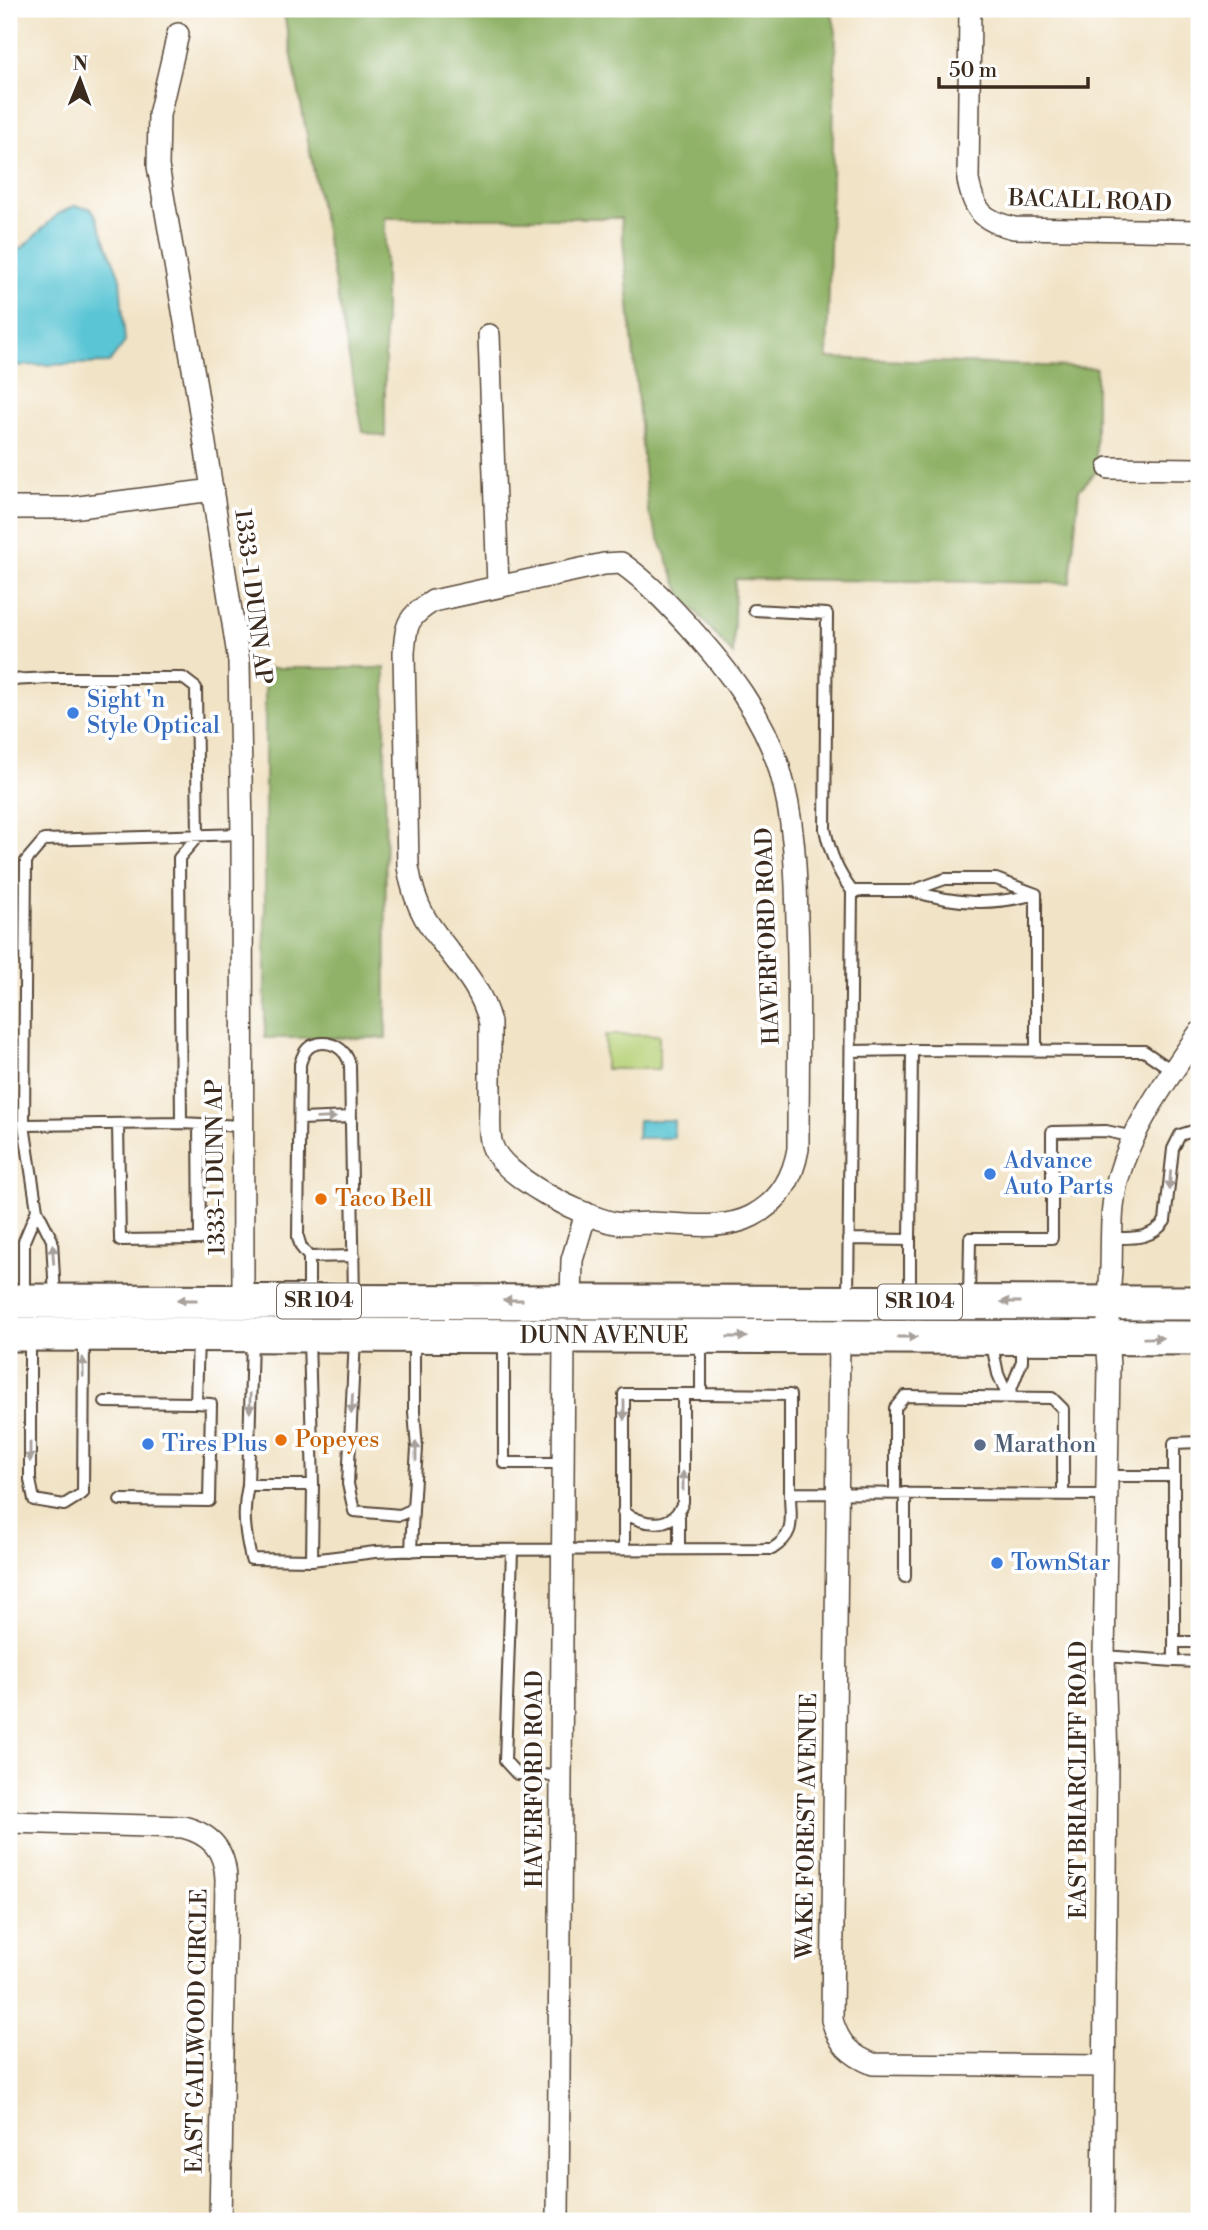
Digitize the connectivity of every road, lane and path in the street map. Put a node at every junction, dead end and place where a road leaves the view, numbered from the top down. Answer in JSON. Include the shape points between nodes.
{"nodes":[{"id":1,"x":970,"y":9,"type":"edge"},
{"id":2,"x":177,"y":34,"type":"dead end"},
{"id":3,"x":1199,"y":230,"type":"edge"},
{"id":4,"x":489,"y":335,"type":"dead end"},
{"id":5,"x":1110,"y":468,"type":"dead end"},
{"id":6,"x":1199,"y":468,"type":"edge"},
{"id":7,"x":213,"y":490,"type":"junction"},
{"id":8,"x":9,"y":508,"type":"edge"},
{"id":9,"x":498,"y":586,"type":"junction"},
{"id":10,"x":754,"y":610,"type":"dead end"},
{"id":11,"x":9,"y":680,"type":"edge"},
{"id":12,"x":242,"y":834,"type":"junction"},
{"id":13,"x":198,"y":836,"type":"junction"},
{"id":14,"x":852,"y":891,"type":"junction"},
{"id":15,"x":912,"y":891,"type":"junction"},
{"id":16,"x":1036,"y":894,"type":"junction"},
{"id":17,"x":1199,"y":1033,"type":"edge"},
{"id":18,"x":912,"y":1050,"type":"junction"},
{"id":19,"x":1036,"y":1050,"type":"junction"},
{"id":20,"x":850,"y":1051,"type":"junction"},
{"id":21,"x":1173,"y":1071,"type":"junction"},
{"id":22,"x":351,"y":1117,"type":"junction"},
{"id":23,"x":301,"y":1119,"type":"junction"},
{"id":24,"x":181,"y":1123,"type":"junction"},
{"id":25,"x":118,"y":1124,"type":"junction"},
{"id":26,"x":199,"y":1124,"type":"junction"},
{"id":27,"x":24,"y":1125,"type":"junction"},
{"id":28,"x":242,"y":1126,"type":"junction"},
{"id":29,"x":1199,"y":1129,"type":"edge"},
{"id":30,"x":1134,"y":1137,"type":"junction"},
{"id":31,"x":37,"y":1210,"type":"junction"},
{"id":32,"x":586,"y":1213,"type":"junction"},
{"id":33,"x":1111,"y":1238,"type":"junction"},
{"id":34,"x":848,"y":1239,"type":"junction"},
{"id":35,"x":909,"y":1240,"type":"junction"},
{"id":36,"x":354,"y":1256,"type":"junction"},
{"id":37,"x":309,"y":1257,"type":"junction"},
{"id":38,"x":243,"y":1300,"type":"junction"},
{"id":39,"x":571,"y":1300,"type":"junction"},
{"id":40,"x":29,"y":1301,"type":"edge"},
{"id":41,"x":309,"y":1301,"type":"junction"},
{"id":42,"x":354,"y":1301,"type":"junction"},
{"id":43,"x":848,"y":1302,"type":"junction"},
{"id":44,"x":910,"y":1302,"type":"junction"},
{"id":45,"x":969,"y":1302,"type":"junction"},
{"id":46,"x":1109,"y":1302,"type":"junction"},
{"id":47,"x":1199,"y":1303,"type":"edge"},
{"id":48,"x":20,"y":1334,"type":"edge"},
{"id":49,"x":84,"y":1335,"type":"junction"},
{"id":50,"x":198,"y":1335,"type":"junction"},
{"id":51,"x":252,"y":1335,"type":"junction"},
{"id":52,"x":309,"y":1335,"type":"junction"},
{"id":53,"x":356,"y":1336,"type":"junction"},
{"id":54,"x":414,"y":1336,"type":"junction"},
{"id":55,"x":505,"y":1336,"type":"junction"},
{"id":56,"x":564,"y":1336,"type":"junction"},
{"id":57,"x":701,"y":1337,"type":"junction"},
{"id":58,"x":839,"y":1337,"type":"junction"},
{"id":59,"x":1006,"y":1337,"type":"junction"},
{"id":60,"x":1199,"y":1338,"type":"edge"},
{"id":61,"x":1107,"y":1339,"type":"junction"},
{"id":62,"x":683,"y":1394,"type":"junction"},
{"id":63,"x":701,"y":1394,"type":"junction"},
{"id":64,"x":1008,"y":1397,"type":"junction"},
{"id":65,"x":105,"y":1402,"type":"dead end"},
{"id":66,"x":196,"y":1403,"type":"junction"},
{"id":67,"x":1199,"y":1442,"type":"edge"},
{"id":68,"x":563,"y":1463,"type":"junction"},
{"id":69,"x":1174,"y":1476,"type":"junction"},
{"id":70,"x":248,"y":1485,"type":"junction"},
{"id":71,"x":313,"y":1485,"type":"junction"},
{"id":72,"x":1106,"y":1485,"type":"junction"},
{"id":73,"x":837,"y":1492,"type":"junction"},
{"id":74,"x":790,"y":1493,"type":"junction"},
{"id":75,"x":900,"y":1493,"type":"junction"},
{"id":76,"x":1063,"y":1495,"type":"junction"},
{"id":77,"x":120,"y":1500,"type":"dead end"},
{"id":78,"x":413,"y":1509,"type":"junction"},
{"id":79,"x":624,"y":1512,"type":"junction"},
{"id":80,"x":679,"y":1512,"type":"junction"},
{"id":81,"x":562,"y":1549,"type":"junction"},
{"id":82,"x":624,"y":1549,"type":"junction"},
{"id":83,"x":679,"y":1549,"type":"junction"},
{"id":84,"x":411,"y":1551,"type":"junction"},
{"id":85,"x":512,"y":1551,"type":"junction"},
{"id":86,"x":312,"y":1560,"type":"junction"},
{"id":87,"x":905,"y":1577,"type":"dead end"},
{"id":88,"x":1174,"y":1642,"type":"junction"},
{"id":89,"x":1199,"y":1642,"type":"edge"},
{"id":90,"x":1104,"y":1656,"type":"junction"},
{"id":91,"x":1174,"y":1661,"type":"junction"},
{"id":92,"x":1199,"y":1661,"type":"edge"},
{"id":93,"x":561,"y":1776,"type":"junction"},
{"id":94,"x":9,"y":1822,"type":"edge"},
{"id":95,"x":1104,"y":2066,"type":"junction"},
{"id":96,"x":220,"y":2221,"type":"edge"},
{"id":97,"x":558,"y":2221,"type":"edge"},
{"id":98,"x":1103,"y":2221,"type":"edge"}],
"edges":[{"from":1,"to":3,"type":"street","name":"BACALL ROAD","via":[[968,180],[981,214],[1014,228]]},
{"from":2,"to":7,"type":"street","name":"1333-1 DUNN AP","via":[[159,115],[158,166]]},
{"from":4,"to":9,"type":"street"},
{"from":5,"to":6,"type":"street"},
{"from":7,"to":8,"type":"street","via":[[71,508]]},
{"from":7,"to":12,"type":"street","name":"1333-1 DUNN AP","via":[[239,662]]},
{"from":9,"to":32,"type":"street","name":"HAVERFORD ROAD","via":[[433,601],[415,612],[406,626],[408,867],[425,918],[475,985],[488,1012],[492,1146],[504,1165],[526,1182]]},
{"from":9,"to":32,"type":"street","name":"HAVERFORD ROAD","via":[[621,563],[644,579],[746,695],[778,766],[791,813],[798,945],[798,1149],[786,1185],[772,1203],[738,1222],[616,1223]]},
{"from":10,"to":14,"type":"lane","via":[[827,614],[825,829],[831,856]]},
{"from":11,"to":13,"type":"lane","via":[[183,678],[196,688]]},
{"from":12,"to":13,"type":"lane"},
{"from":12,"to":28,"type":"street","name":"1333-1 DUNN AP"},
{"from":13,"to":24,"type":"lane","via":[[179,858]]},
{"from":13,"to":27,"type":"lane","via":[[44,839],[26,861]]},
{"from":14,"to":15,"type":"lane"},
{"from":14,"to":20,"type":"lane"},
{"from":15,"to":16,"type":"lane","via":[[945,901],[971,902],[1007,902]]},
{"from":15,"to":16,"type":"lane","via":[[945,879],[996,879]]},
{"from":16,"to":19,"type":"lane"},
{"from":17,"to":21,"type":"street","name":"EAST BRIARCLIFF ROAD"},
{"from":18,"to":19,"type":"lane"},
{"from":18,"to":20,"type":"lane"},
{"from":18,"to":35,"type":"lane"},
{"from":19,"to":21,"type":"lane","via":[[1144,1051]]},
{"from":20,"to":34,"type":"lane"},
{"from":21,"to":30,"type":"street","name":"EAST BRIARCLIFF ROAD"},
{"from":23,"to":22,"type":"lane","one_way":true},
{"from":22,"to":23,"type":"lane","via":[[348,1056],[342,1048],[327,1044],[312,1045],[300,1064]]},
{"from":22,"to":36,"type":"lane"},
{"from":23,"to":37,"type":"lane","via":[[298,1237]]},
{"from":24,"to":25,"type":"lane"},
{"from":24,"to":26,"type":"lane"},
{"from":25,"to":26,"type":"lane","via":[[120,1240],[200,1239]]},
{"from":25,"to":27,"type":"lane"},
{"from":26,"to":28,"type":"lane"},
{"from":27,"to":31,"type":"lane"},
{"from":28,"to":38,"type":"street","name":"1333-1 DUNN AP"},
{"from":29,"to":33,"type":"lane","one_way":true,"via":[[1180,1135],[1173,1149],[1165,1221],[1143,1237]]},
{"from":30,"to":33,"type":"street","name":"EAST BRIARCLIFF ROAD","via":[[1118,1177]]},
{"from":30,"to":45,"type":"lane","via":[[1106,1131],[1052,1132],[1052,1238],[970,1238]]},
{"from":31,"to":40,"type":"lane","via":[[24,1241]]},
{"from":40,"to":31,"type":"lane","one_way":true,"via":[[52,1240]]},
{"from":32,"to":39,"type":"street","via":[[572,1259]]},
{"from":33,"to":46,"type":"street","name":"EAST BRIARCLIFF ROAD"},
{"from":34,"to":35,"type":"lane"},
{"from":34,"to":43,"type":"lane"},
{"from":35,"to":44,"type":"lane"},
{"from":36,"to":37,"type":"lane"},
{"from":36,"to":42,"type":"lane"},
{"from":37,"to":41,"type":"lane"},
{"from":38,"to":40,"type":"main road","name":"DUNN AVENUE","number":"SR 104","one_way":true},
{"from":38,"to":41,"type":"main road","name":"DUNN AVENUE","number":"SR 104"},
{"from":39,"to":42,"type":"main road","name":"DUNN AVENUE","number":"SR 104","one_way":true},
{"from":39,"to":43,"type":"main road","name":"DUNN AVENUE","number":"SR 104"},
{"from":41,"to":42,"type":"main road","name":"DUNN AVENUE","number":"SR 104"},
{"from":43,"to":44,"type":"main road","name":"DUNN AVENUE","number":"SR 104"},
{"from":44,"to":45,"type":"main road","name":"DUNN AVENUE","number":"SR 104"},
{"from":46,"to":45,"type":"main road","name":"DUNN AVENUE","number":"SR 104","one_way":true},
{"from":46,"to":47,"type":"main road","name":"DUNN AVENUE","number":"SR 104"},
{"from":46,"to":61,"type":"street","name":"EAST BRIARCLIFF ROAD"},
{"from":48,"to":49,"type":"main road","name":"DUNN AVENUE","number":"SR 104"},
{"from":48,"to":49,"type":"lane","one_way":true,"via":[[34,1500],[64,1505],[83,1493]]},
{"from":49,"to":50,"type":"main road","name":"DUNN AVENUE","number":"SR 104"},
{"from":50,"to":51,"type":"main road","name":"DUNN AVENUE","number":"SR 104"},
{"from":50,"to":66,"type":"lane"},
{"from":51,"to":52,"type":"main road","name":"DUNN AVENUE","number":"SR 104"},
{"from":51,"to":70,"type":"lane","one_way":true},
{"from":52,"to":53,"type":"main road","name":"DUNN AVENUE","number":"SR 104"},
{"from":52,"to":71,"type":"lane"},
{"from":53,"to":54,"type":"main road","name":"DUNN AVENUE","number":"SR 104"},
{"from":53,"to":78,"type":"lane","one_way":true,"via":[[348,1484],[354,1511],[400,1515]]},
{"from":54,"to":55,"type":"main road","name":"DUNN AVENUE","number":"SR 104"},
{"from":78,"to":54,"type":"lane","one_way":true,"via":[[417,1448]]},
{"from":55,"to":56,"type":"main road","name":"DUNN AVENUE","number":"SR 104"},
{"from":55,"to":68,"type":"lane","via":[[504,1463]]},
{"from":56,"to":57,"type":"main road","name":"DUNN AVENUE","number":"SR 104"},
{"from":56,"to":68,"type":"street","name":"HAVERFORD ROAD"},
{"from":57,"to":58,"type":"main road","name":"DUNN AVENUE","number":"SR 104","one_way":true},
{"from":57,"to":63,"type":"lane"},
{"from":58,"to":59,"type":"main road","name":"DUNN AVENUE","number":"SR 104","one_way":true},
{"from":58,"to":73,"type":"street","name":"WAKE FOREST AVENUE"},
{"from":59,"to":61,"type":"main road","name":"DUNN AVENUE","number":"SR 104"},
{"from":59,"to":64,"type":"lane","via":[[994,1361]]},
{"from":59,"to":64,"type":"lane","via":[[1021,1361]]},
{"from":61,"to":60,"type":"main road","name":"DUNN AVENUE","number":"SR 104","one_way":true},
{"from":61,"to":72,"type":"street","name":"EAST BRIARCLIFF ROAD"},
{"from":62,"to":63,"type":"lane"},
{"from":62,"to":79,"type":"lane","one_way":true,"via":[[624,1394]]},
{"from":80,"to":62,"type":"lane","one_way":true},
{"from":63,"to":74,"type":"lane","via":[[790,1395]]},
{"from":64,"to":75,"type":"lane","via":[[905,1396],[895,1408]]},
{"from":64,"to":76,"type":"lane","via":[[1052,1398],[1063,1409]]},
{"from":65,"to":66,"type":"lane"},
{"from":66,"to":77,"type":"lane","via":[[211,1404],[209,1501]]},
{"from":67,"to":69,"type":"lane","via":[[1174,1443]]},
{"from":68,"to":81,"type":"street","name":"HAVERFORD ROAD"},
{"from":69,"to":72,"type":"lane"},
{"from":69,"to":88,"type":"lane"},
{"from":70,"to":71,"type":"lane"},
{"from":70,"to":86,"type":"lane","via":[[244,1531],[251,1559]]},
{"from":71,"to":86,"type":"lane"},
{"from":72,"to":76,"type":"lane"},
{"from":72,"to":90,"type":"street","name":"EAST BRIARCLIFF ROAD"},
{"from":73,"to":74,"type":"lane"},
{"from":73,"to":75,"type":"lane"},
{"from":73,"to":95,"type":"street","name":"WAKE FOREST AVENUE","via":[[832,2006],[836,2035],[857,2058],[873,2064]]},
{"from":74,"to":83,"type":"lane","via":[[790,1531],[785,1541],[772,1549]]},
{"from":75,"to":76,"type":"lane"},
{"from":75,"to":87,"type":"lane"},
{"from":78,"to":84,"type":"lane"},
{"from":79,"to":80,"type":"lane","via":[[657,1523]]},
{"from":79,"to":82,"type":"lane"},
{"from":80,"to":83,"type":"lane"},
{"from":81,"to":82,"type":"lane"},
{"from":81,"to":85,"type":"lane"},
{"from":81,"to":93,"type":"street","name":"HAVERFORD ROAD"},
{"from":82,"to":83,"type":"lane"},
{"from":84,"to":85,"type":"lane"},
{"from":84,"to":86,"type":"lane"},
{"from":85,"to":93,"type":"lane","via":[[505,1761],[517,1774]]},
{"from":88,"to":89,"type":"lane"},
{"from":88,"to":91,"type":"lane"},
{"from":90,"to":91,"type":"lane"},
{"from":90,"to":95,"type":"street","name":"EAST BRIARCLIFF ROAD"},
{"from":91,"to":92,"type":"lane"},
{"from":93,"to":97,"type":"street","name":"HAVERFORD ROAD"},
{"from":94,"to":96,"type":"street","name":"EAST GAILWOOD CIRCLE","via":[[183,1827],[216,1844],[223,1855]]},
{"from":95,"to":98,"type":"street","name":"EAST BRIARCLIFF ROAD"}]}
